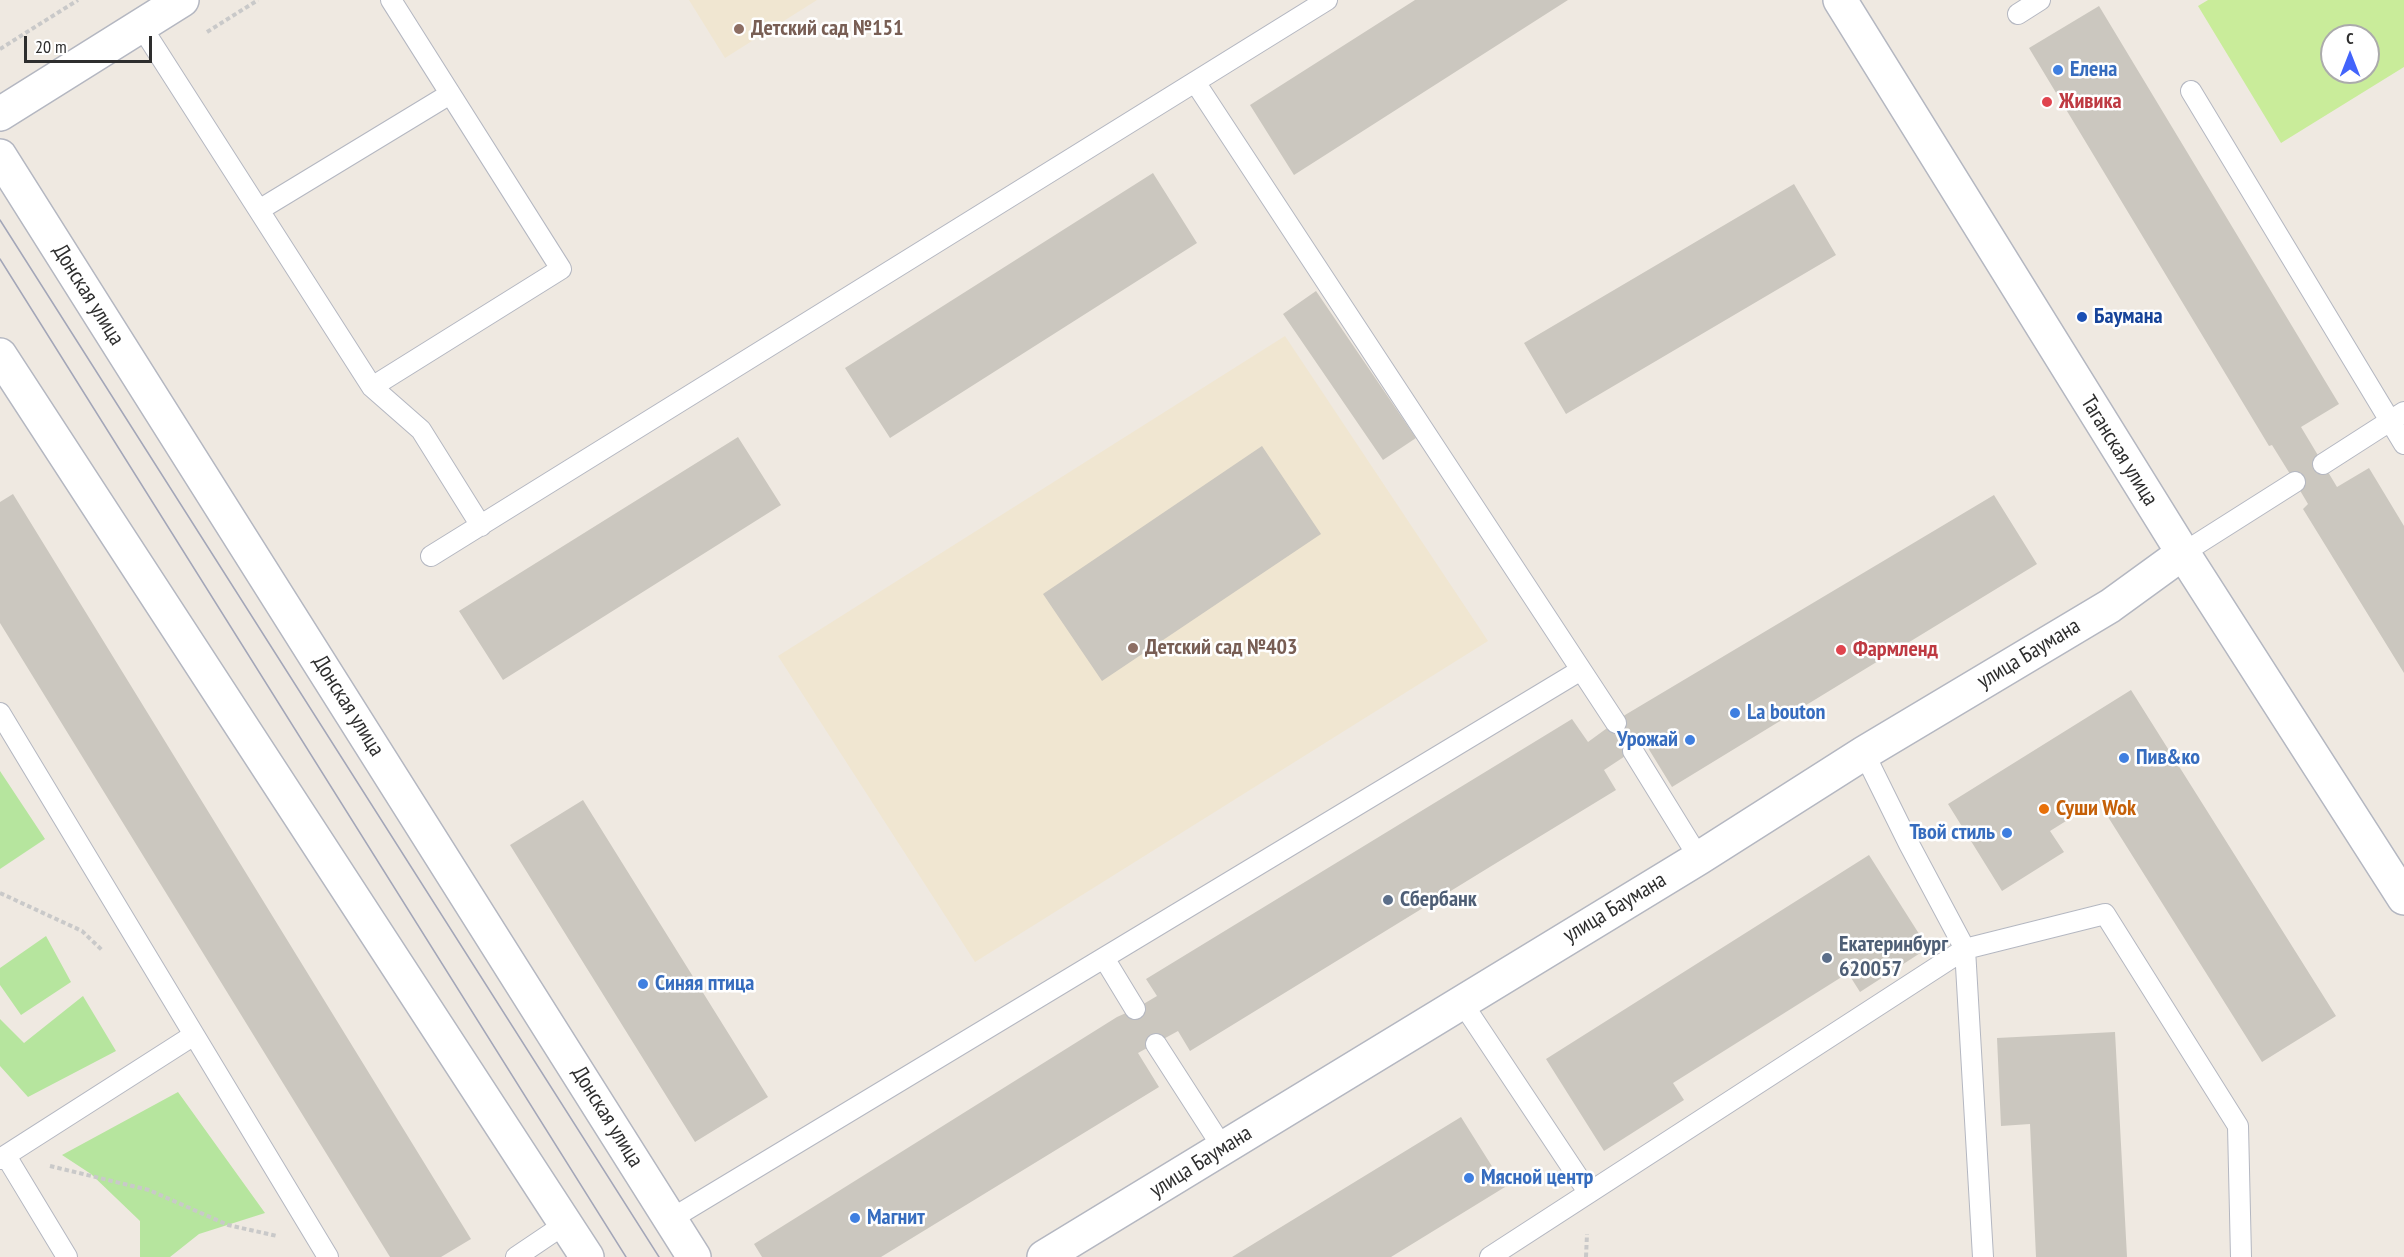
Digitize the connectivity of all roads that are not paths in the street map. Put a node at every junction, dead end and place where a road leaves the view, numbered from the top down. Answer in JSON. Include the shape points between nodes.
{"nodes":[{"id":1,"x":182,"y":0,"type":"edge"},
{"id":2,"x":391,"y":0,"type":"edge"},
{"id":3,"x":1327,"y":0,"type":"edge"},
{"id":4,"x":1840,"y":0,"type":"edge"},
{"id":5,"x":2040,"y":0,"type":"edge"},
{"id":6,"x":2018,"y":14,"type":"dead end"},
{"id":7,"x":141,"y":26,"type":"junction"},
{"id":8,"x":1196,"y":82,"type":"junction"},
{"id":9,"x":2191,"y":91,"type":"dead end"},
{"id":10,"x":450,"y":94,"type":"junction"},
{"id":11,"x":0,"y":114,"type":"edge"},
{"id":12,"x":0,"y":156,"type":"edge"},
{"id":13,"x":259,"y":210,"type":"junction"},
{"id":14,"x":4,"y":371,"type":"edge"},
{"id":15,"x":372,"y":387,"type":"junction"},
{"id":16,"x":2397,"y":416,"type":"edge"},
{"id":17,"x":2404,"y":444,"type":"edge"},
{"id":18,"x":2323,"y":464,"type":"dead end"},
{"id":19,"x":2295,"y":482,"type":"dead end"},
{"id":20,"x":481,"y":526,"type":"junction"},
{"id":21,"x":2183,"y":553,"type":"junction"},
{"id":22,"x":431,"y":556,"type":"dead end"},
{"id":23,"x":1581,"y":670,"type":"junction"},
{"id":24,"x":0,"y":713,"type":"edge"},
{"id":25,"x":1616,"y":723,"type":"dead end"},
{"id":26,"x":1633,"y":751,"type":"dead end"},
{"id":27,"x":1864,"y":753,"type":"junction"},
{"id":28,"x":1699,"y":858,"type":"junction"},
{"id":29,"x":2404,"y":898,"type":"edge"},
{"id":30,"x":1965,"y":949,"type":"junction"},
{"id":31,"x":1104,"y":958,"type":"junction"},
{"id":32,"x":1461,"y":1001,"type":"junction"},
{"id":33,"x":1135,"y":1010,"type":"dead end"},
{"id":34,"x":194,"y":1035,"type":"junction"},
{"id":35,"x":1156,"y":1044,"type":"dead end"},
{"id":36,"x":1223,"y":1148,"type":"junction"},
{"id":37,"x":3,"y":1157,"type":"edge"},
{"id":38,"x":1587,"y":1192,"type":"junction"},
{"id":39,"x":671,"y":1219,"type":"junction"},
{"id":40,"x":565,"y":1224,"type":"junction"},
{"id":41,"x":1079,"y":1249,"type":"edge"},
{"id":42,"x":325,"y":1252,"type":"edge"},
{"id":43,"x":67,"y":1257,"type":"edge"},
{"id":44,"x":516,"y":1257,"type":"edge"},
{"id":45,"x":587,"y":1257,"type":"edge"},
{"id":46,"x":694,"y":1257,"type":"edge"},
{"id":47,"x":1044,"y":1257,"type":"edge"},
{"id":48,"x":1490,"y":1257,"type":"edge"},
{"id":49,"x":1983,"y":1257,"type":"edge"},
{"id":50,"x":2241,"y":1257,"type":"edge"}],
"edges":[{"from":1,"to":7,"type":"street"},
{"from":2,"to":10,"type":"lane"},
{"from":3,"to":8,"type":"lane"},
{"from":4,"to":21,"type":"street","name":"Таганская улица"},
{"from":5,"to":6,"type":"lane"},
{"from":7,"to":11,"type":"street"},
{"from":7,"to":13,"type":"lane"},
{"from":8,"to":20,"type":"lane"},
{"from":8,"to":23,"type":"lane"},
{"from":9,"to":16,"type":"lane"},
{"from":10,"to":13,"type":"lane"},
{"from":10,"to":15,"type":"lane","via":[[561,269]]},
{"from":12,"to":39,"type":"street","name":"Донская улица"},
{"from":13,"to":15,"type":"lane"},
{"from":14,"to":40,"type":"street"},
{"from":15,"to":20,"type":"lane","via":[[421,430]]},
{"from":16,"to":17,"type":"lane"},
{"from":16,"to":18,"type":"lane"},
{"from":19,"to":21,"type":"lane"},
{"from":20,"to":22,"type":"lane"},
{"from":21,"to":27,"type":"street","name":"улица Баумана","via":[[2110,606]]},
{"from":21,"to":29,"type":"street","name":"Таганская улица"},
{"from":23,"to":25,"type":"lane"},
{"from":23,"to":31,"type":"lane"},
{"from":24,"to":34,"type":"lane"},
{"from":26,"to":28,"type":"lane"},
{"from":27,"to":28,"type":"street","name":"улица Баумана"},
{"from":27,"to":30,"type":"lane"},
{"from":28,"to":32,"type":"street","name":"улица Баумана"},
{"from":30,"to":38,"type":"lane"},
{"from":30,"to":49,"type":"lane"},
{"from":30,"to":50,"type":"lane","via":[[2104,914],[2238,1126]]},
{"from":31,"to":33,"type":"lane"},
{"from":31,"to":39,"type":"lane"},
{"from":32,"to":36,"type":"street","name":"улица Баумана"},
{"from":32,"to":38,"type":"lane"},
{"from":34,"to":37,"type":"lane"},
{"from":34,"to":42,"type":"lane"},
{"from":35,"to":36,"type":"lane"},
{"from":36,"to":41,"type":"street","name":"улица Баумана"},
{"from":37,"to":43,"type":"lane"},
{"from":38,"to":48,"type":"lane"},
{"from":39,"to":46,"type":"street","name":"Донская улица"},
{"from":40,"to":44,"type":"lane"},
{"from":40,"to":45,"type":"street"},
{"from":41,"to":47,"type":"street","name":"улица Баумана"}]}
